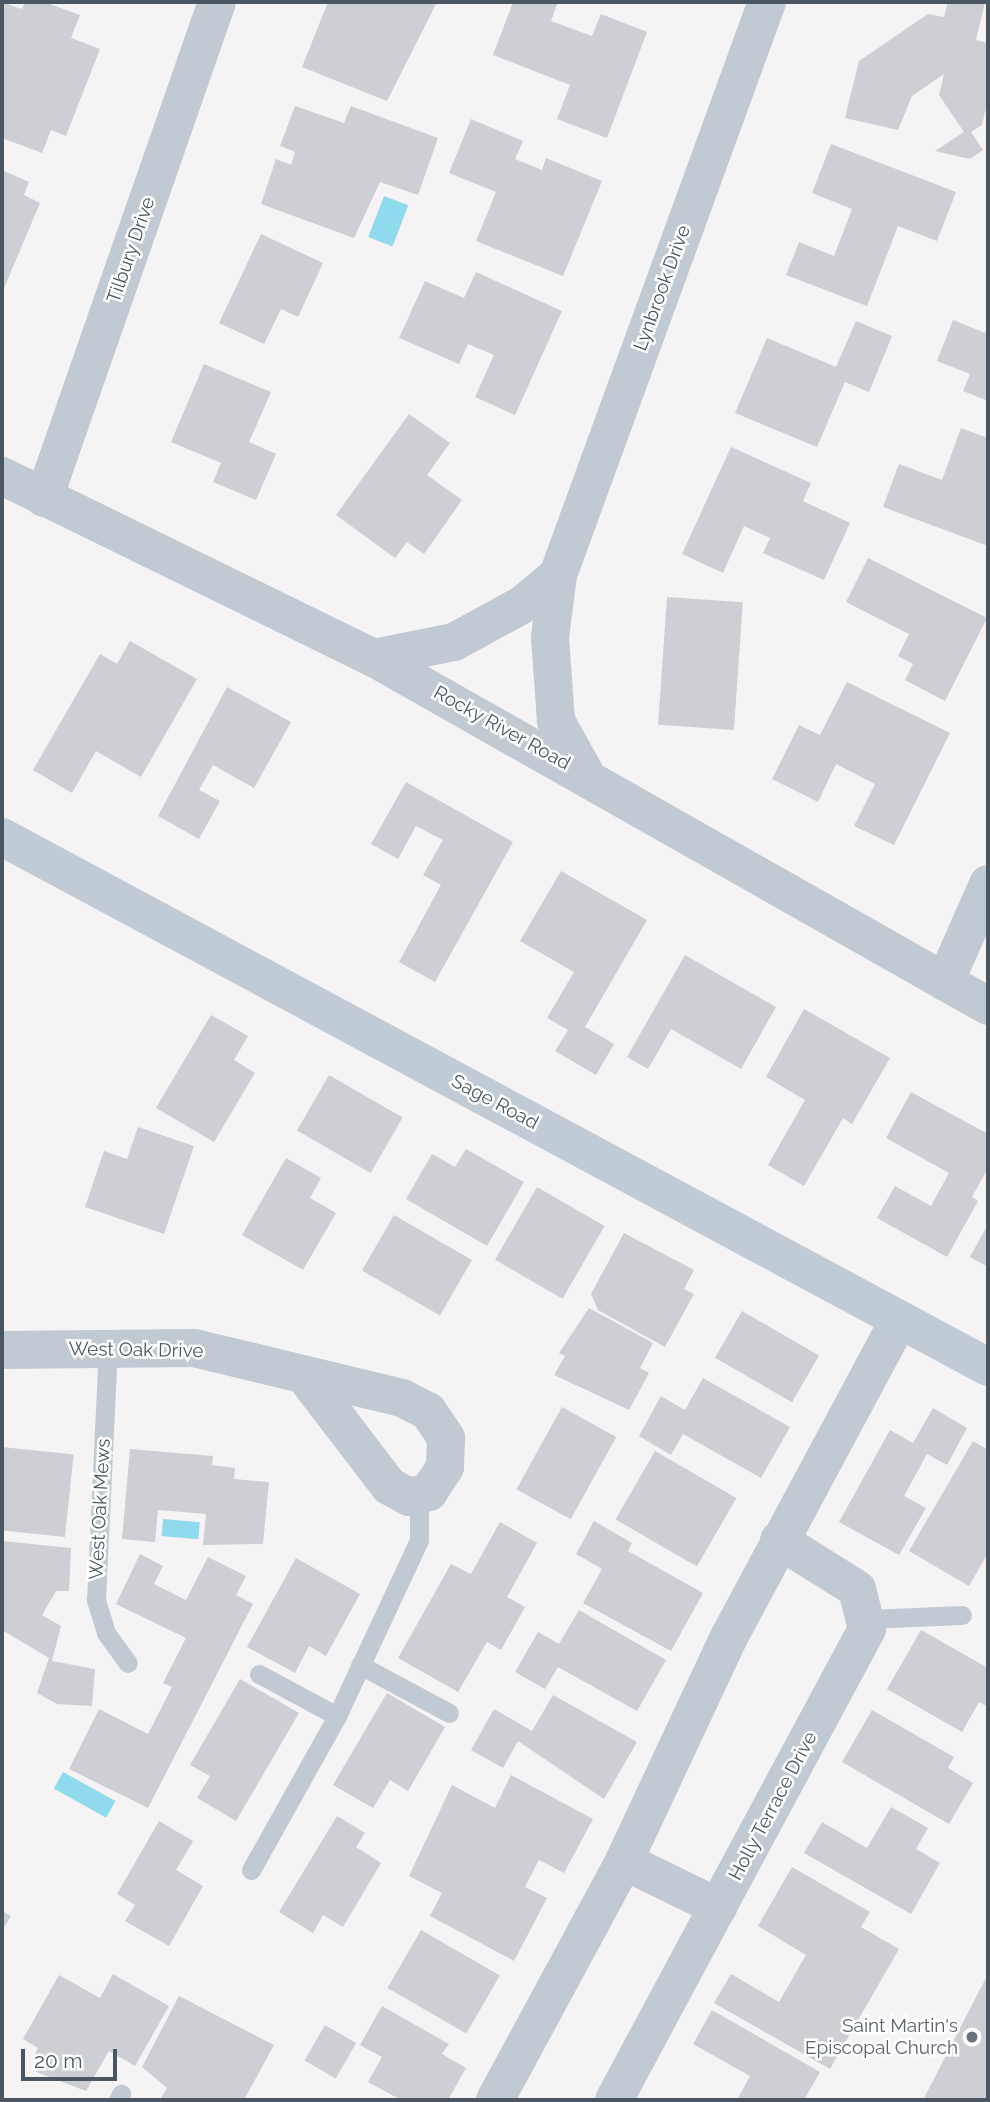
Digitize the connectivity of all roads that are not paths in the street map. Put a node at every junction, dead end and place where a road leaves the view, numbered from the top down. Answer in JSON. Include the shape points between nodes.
{"nodes":[{"id":1,"x":217,"y":2,"type":"edge"},
{"id":2,"x":766,"y":2,"type":"edge"},
{"id":3,"x":2,"y":476,"type":"edge"},
{"id":4,"x":44,"y":498,"type":"junction"},
{"id":5,"x":558,"y":575,"type":"junction"},
{"id":6,"x":374,"y":658,"type":"junction"},
{"id":7,"x":586,"y":775,"type":"junction"},
{"id":8,"x":2,"y":837,"type":"edge"},
{"id":9,"x":988,"y":884,"type":"edge"},
{"id":10,"x":945,"y":982,"type":"junction"},
{"id":11,"x":988,"y":1006,"type":"edge"},
{"id":12,"x":899,"y":1320,"type":"junction"},
{"id":13,"x":108,"y":1346,"type":"junction"},
{"id":14,"x":2,"y":1350,"type":"edge"},
{"id":15,"x":988,"y":1367,"type":"edge"},
{"id":16,"x":308,"y":1380,"type":"junction"},
{"id":17,"x":419,"y":1497,"type":"junction"},
{"id":18,"x":779,"y":1540,"type":"junction"},
{"id":19,"x":962,"y":1615,"type":"dead end"},
{"id":20,"x":868,"y":1619,"type":"junction"},
{"id":21,"x":128,"y":1663,"type":"dead end"},
{"id":22,"x":359,"y":1665,"type":"junction"},
{"id":23,"x":258,"y":1674,"type":"dead end"},
{"id":24,"x":449,"y":1713,"type":"dead end"},
{"id":25,"x":337,"y":1716,"type":"junction"},
{"id":26,"x":624,"y":1861,"type":"junction"},
{"id":27,"x":251,"y":1870,"type":"dead end"},
{"id":28,"x":718,"y":1907,"type":"junction"},
{"id":29,"x":495,"y":2100,"type":"edge"},
{"id":30,"x":614,"y":2100,"type":"edge"}],
"edges":[{"from":1,"to":4,"type":"street","name":"Tilbury Drive"},
{"from":2,"to":5,"type":"street","name":"Lynbrook Drive"},
{"from":3,"to":4,"type":"street","name":"Rocky River Road"},
{"from":4,"to":6,"type":"street","name":"Rocky River Road"},
{"from":5,"to":6,"type":"street","via":[[522,604],[454,642]]},
{"from":5,"to":7,"type":"street","name":"Lynbrook Drive","via":[[550,637],[556,721]]},
{"from":6,"to":7,"type":"street","name":"Rocky River Road"},
{"from":7,"to":10,"type":"street","name":"Rocky River Road"},
{"from":8,"to":12,"type":"street","name":"Sage Road"},
{"from":9,"to":10,"type":"street"},
{"from":10,"to":11,"type":"street","name":"Rocky River Road"},
{"from":12,"to":15,"type":"street","name":"Sage Road"},
{"from":12,"to":18,"type":"street"},
{"from":13,"to":14,"type":"street","name":"West Oak Drive"},
{"from":13,"to":16,"type":"street","name":"West Oak Drive","via":[[217,1352]]},
{"from":13,"to":21,"type":"lane","name":"West Oak Mews","via":[[96,1600],[106,1633]]},
{"from":16,"to":17,"type":"street","via":[[377,1473],[400,1493]]},
{"from":16,"to":17,"type":"street","name":"West Oak Drive","via":[[402,1398],[428,1410],[448,1453],[438,1481]]},
{"from":17,"to":22,"type":"lane","via":[[419,1540]]},
{"from":18,"to":20,"type":"street","via":[[857,1589]]},
{"from":18,"to":26,"type":"street"},
{"from":19,"to":20,"type":"lane"},
{"from":20,"to":28,"type":"street","name":"Holly Terrace Drive","via":[[864,1639]]},
{"from":22,"to":24,"type":"lane"},
{"from":22,"to":25,"type":"lane"},
{"from":23,"to":25,"type":"lane"},
{"from":25,"to":27,"type":"lane"},
{"from":26,"to":28,"type":"street"},
{"from":26,"to":29,"type":"street"},
{"from":28,"to":30,"type":"street","name":"Holly Terrace Drive"}]}
